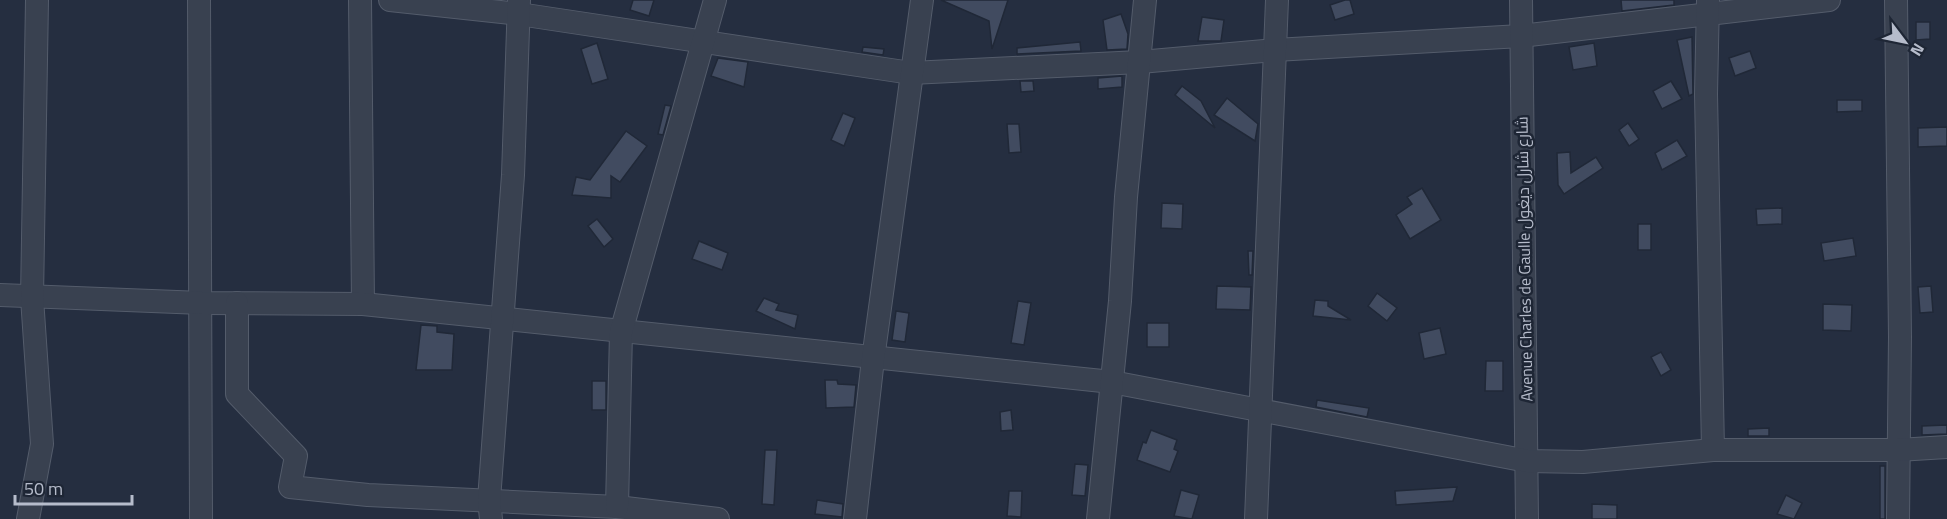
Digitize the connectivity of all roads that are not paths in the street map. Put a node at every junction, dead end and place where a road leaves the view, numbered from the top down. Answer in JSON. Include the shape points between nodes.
{"nodes":[{"id":1,"x":37,"y":0,"type":"edge"},
{"id":2,"x":200,"y":0,"type":"edge"},
{"id":3,"x":360,"y":0,"type":"edge"},
{"id":4,"x":390,"y":0,"type":"edge"},
{"id":5,"x":715,"y":0,"type":"edge"},
{"id":6,"x":922,"y":0,"type":"edge"},
{"id":7,"x":1145,"y":0,"type":"edge"},
{"id":8,"x":1277,"y":0,"type":"edge"},
{"id":9,"x":1521,"y":0,"type":"edge"},
{"id":10,"x":1829,"y":0,"type":"edge"},
{"id":11,"x":1896,"y":0,"type":"edge"},
{"id":12,"x":519,"y":7,"type":"edge"},
{"id":13,"x":1707,"y":7,"type":"edge"},
{"id":14,"x":1521,"y":36,"type":"junction"},
{"id":15,"x":704,"y":41,"type":"junction"},
{"id":16,"x":1275,"y":50,"type":"junction"},
{"id":17,"x":1140,"y":62,"type":"junction"},
{"id":18,"x":911,"y":73,"type":"junction"},
{"id":19,"x":0,"y":295,"type":"edge"},
{"id":20,"x":32,"y":298,"type":"junction"},
{"id":21,"x":202,"y":303,"type":"junction"},
{"id":22,"x":237,"y":303,"type":"junction"},
{"id":23,"x":363,"y":304,"type":"junction"},
{"id":24,"x":502,"y":316,"type":"junction"},
{"id":25,"x":621,"y":332,"type":"junction"},
{"id":26,"x":873,"y":359,"type":"junction"},
{"id":27,"x":1112,"y":382,"type":"junction"},
{"id":28,"x":1260,"y":409,"type":"junction"},
{"id":29,"x":1947,"y":447,"type":"edge"},
{"id":30,"x":1713,"y":450,"type":"junction"},
{"id":31,"x":1898,"y":450,"type":"junction"},
{"id":32,"x":1527,"y":461,"type":"junction"},
{"id":33,"x":617,"y":507,"type":"junction"},
{"id":34,"x":490,"y":510,"type":"edge"},
{"id":35,"x":641,"y":515,"type":"edge"},
{"id":36,"x":28,"y":519,"type":"edge"},
{"id":37,"x":201,"y":519,"type":"edge"},
{"id":38,"x":718,"y":519,"type":"edge"},
{"id":39,"x":855,"y":519,"type":"edge"},
{"id":40,"x":1098,"y":519,"type":"edge"},
{"id":41,"x":1256,"y":519,"type":"edge"},
{"id":42,"x":1527,"y":519,"type":"edge"},
{"id":43,"x":1898,"y":519,"type":"edge"}],
"edges":[{"from":1,"to":20,"type":"street"},
{"from":2,"to":21,"type":"street"},
{"from":3,"to":23,"type":"street"},
{"from":4,"to":12,"type":"street"},
{"from":5,"to":15,"type":"street"},
{"from":6,"to":18,"type":"street"},
{"from":7,"to":17,"type":"street"},
{"from":8,"to":16,"type":"street"},
{"from":9,"to":14,"type":"street","name":"Avenue Charles de Gaulle شارع شارل ديغول"},
{"from":10,"to":13,"type":"street"},
{"from":11,"to":31,"type":"street"},
{"from":12,"to":15,"type":"street"},
{"from":12,"to":24,"type":"street","via":[[513,175]]},
{"from":13,"to":14,"type":"street"},
{"from":13,"to":30,"type":"street"},
{"from":14,"to":16,"type":"street"},
{"from":14,"to":32,"type":"street","name":"Avenue Charles de Gaulle شارع شارل ديغول"},
{"from":15,"to":18,"type":"street"},
{"from":15,"to":25,"type":"street"},
{"from":16,"to":17,"type":"street"},
{"from":16,"to":28,"type":"street"},
{"from":17,"to":18,"type":"street"},
{"from":17,"to":27,"type":"street"},
{"from":18,"to":26,"type":"street"},
{"from":19,"to":20,"type":"street"},
{"from":20,"to":21,"type":"street"},
{"from":20,"to":36,"type":"street","via":[[42,444]]},
{"from":21,"to":22,"type":"street"},
{"from":21,"to":37,"type":"street"},
{"from":22,"to":23,"type":"street"},
{"from":22,"to":34,"type":"street","via":[[237,394],[296,456],[290,487]]},
{"from":23,"to":24,"type":"street"},
{"from":24,"to":25,"type":"street"},
{"from":24,"to":34,"type":"street"},
{"from":25,"to":26,"type":"street"},
{"from":25,"to":33,"type":"street"},
{"from":26,"to":27,"type":"street"},
{"from":26,"to":39,"type":"street"},
{"from":27,"to":28,"type":"street"},
{"from":27,"to":40,"type":"street"},
{"from":28,"to":32,"type":"street"},
{"from":28,"to":41,"type":"street"},
{"from":29,"to":31,"type":"street"},
{"from":30,"to":31,"type":"street"},
{"from":30,"to":32,"type":"street","via":[[1583,462]]},
{"from":31,"to":43,"type":"street"},
{"from":32,"to":42,"type":"street","name":"Avenue Charles de Gaulle شارع شارل ديغول"},
{"from":33,"to":34,"type":"street"},
{"from":33,"to":35,"type":"street"},
{"from":35,"to":38,"type":"street"}]}
